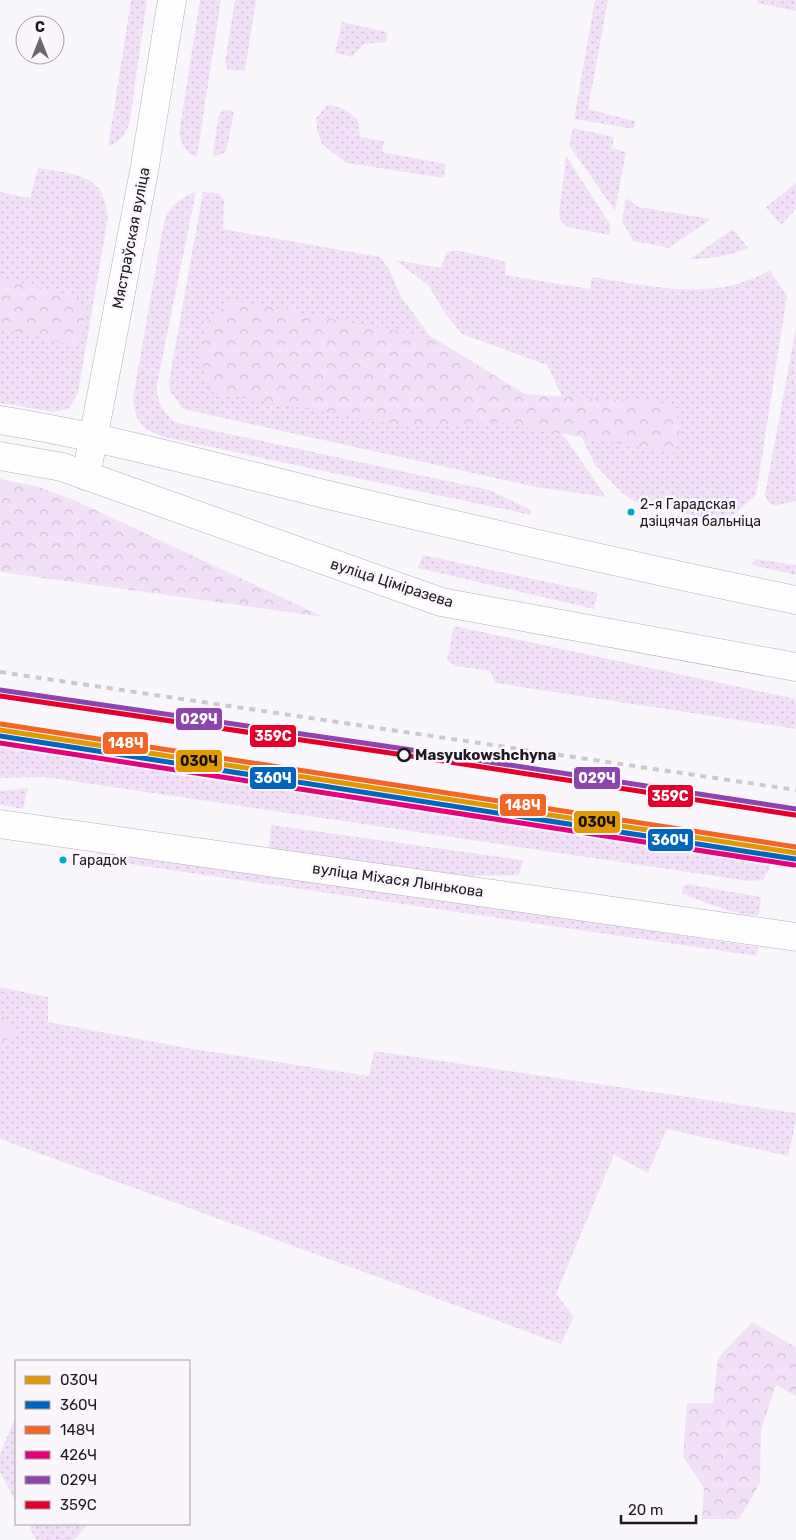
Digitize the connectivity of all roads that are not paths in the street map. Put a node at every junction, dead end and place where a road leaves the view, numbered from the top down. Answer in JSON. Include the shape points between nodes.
{"nodes":[{"id":1,"x":172,"y":0,"type":"edge"},
{"id":2,"x":0,"y":420,"type":"edge"},
{"id":3,"x":94,"y":438,"type":"junction"},
{"id":4,"x":0,"y":456,"type":"edge"},
{"id":5,"x":86,"y":476,"type":"junction"},
{"id":6,"x":796,"y":600,"type":"edge"},
{"id":7,"x":796,"y":667,"type":"edge"},
{"id":8,"x":0,"y":824,"type":"edge"},
{"id":9,"x":796,"y":937,"type":"edge"}],
"edges":[{"from":1,"to":3,"type":"main road","name":"Мястраўская вуліца","via":[[145,166]]},
{"from":2,"to":3,"type":"main road"},
{"from":3,"to":5,"type":"main road","name":"Мястраўская вуліца"},
{"from":3,"to":6,"type":"main road","via":[[418,516]]},
{"from":4,"to":5,"type":"main road","name":"вуліца Ціміразева","via":[[62,467]]},
{"from":5,"to":7,"type":"main road","name":"вуліца Ціміразева","via":[[441,602]]},
{"from":8,"to":9,"type":"main road","name":"вуліца Міхася Лынькова"}]}
